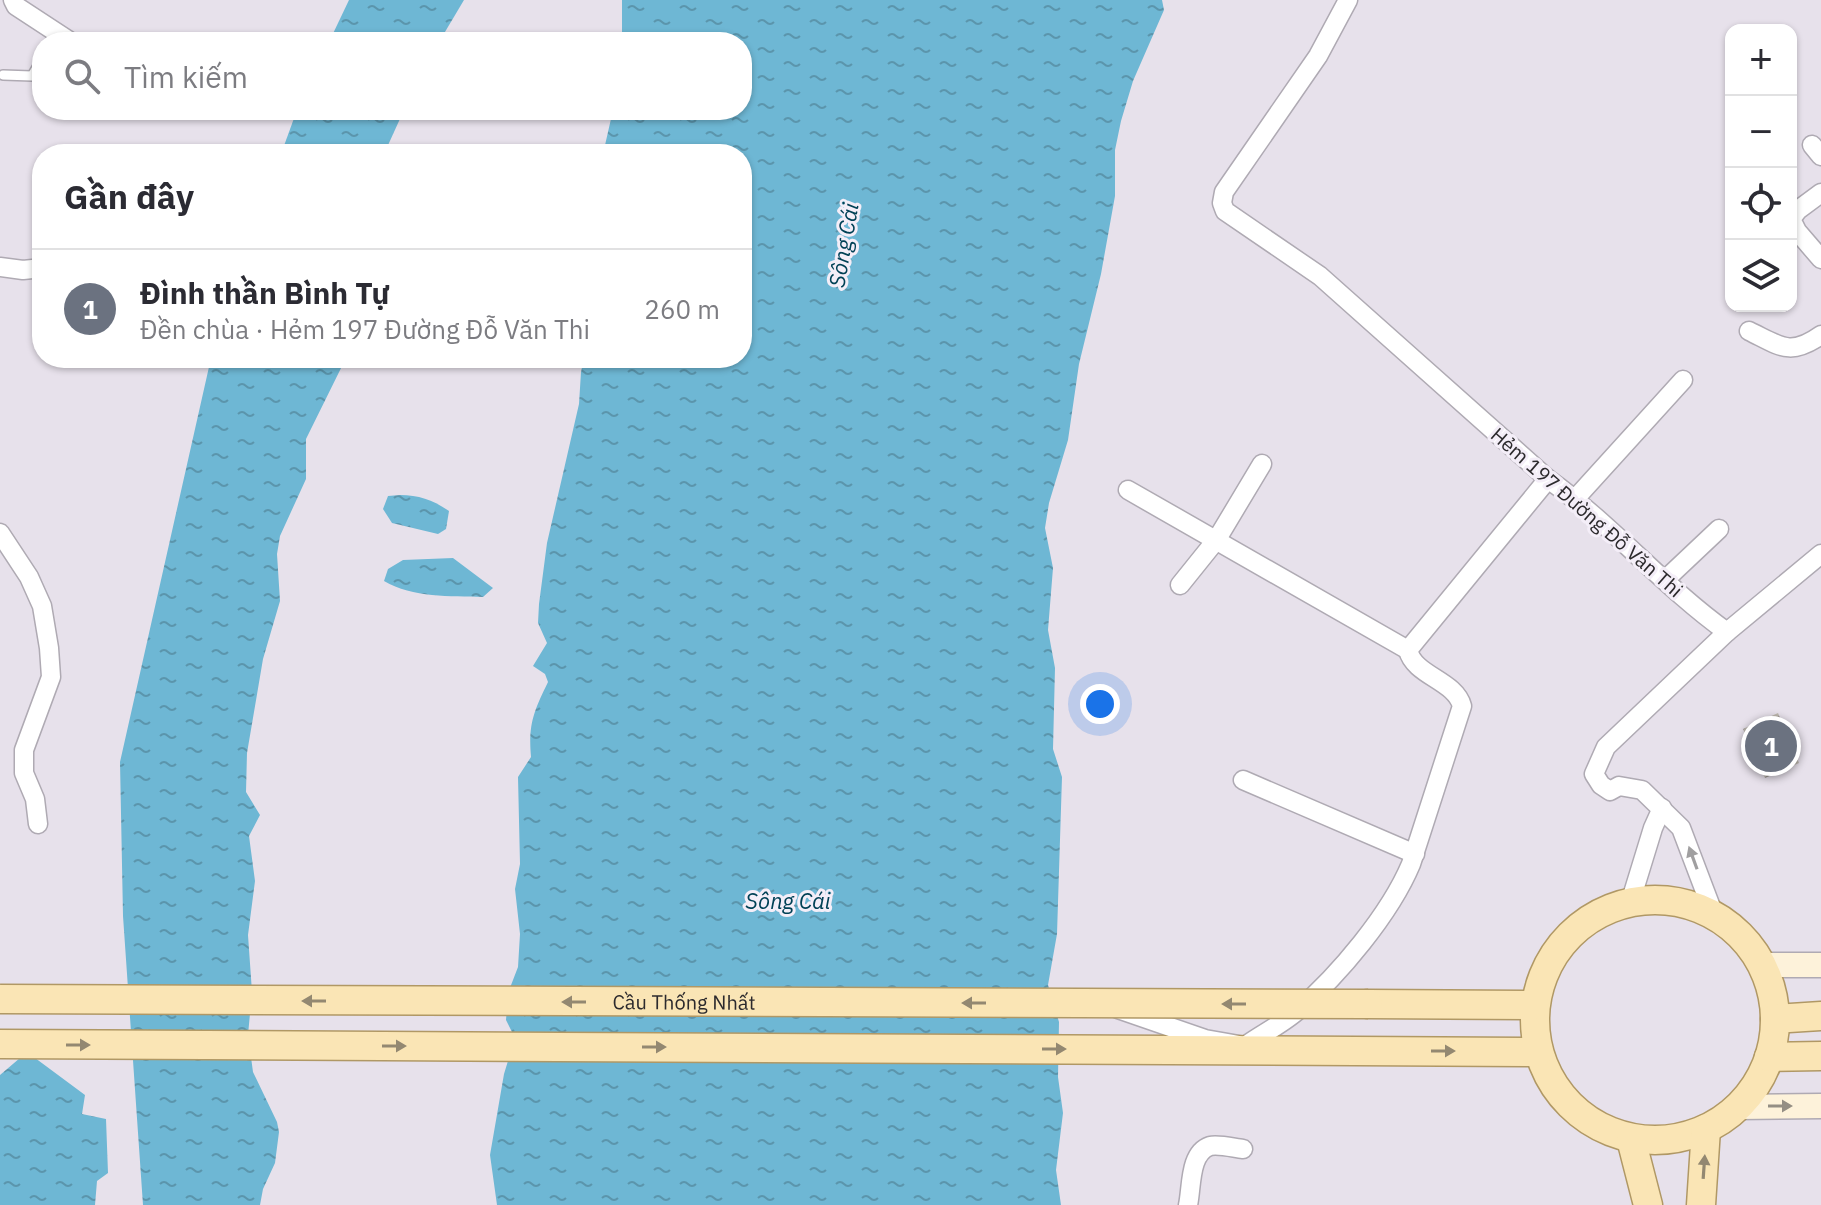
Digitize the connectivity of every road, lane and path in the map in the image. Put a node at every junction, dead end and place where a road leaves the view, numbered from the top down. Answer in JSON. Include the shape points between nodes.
{"nodes":[{"id":1,"x":13,"y":0,"type":"edge"},
{"id":2,"x":1348,"y":0,"type":"edge"},
{"id":3,"x":51,"y":32,"type":"edge"},
{"id":4,"x":3,"y":75,"type":"dead end"},
{"id":5,"x":32,"y":76,"type":"edge"},
{"id":6,"x":1821,"y":193,"type":"edge"},
{"id":7,"x":1821,"y":259,"type":"edge"},
{"id":8,"x":0,"y":267,"type":"edge"},
{"id":9,"x":32,"y":269,"type":"edge"},
{"id":10,"x":1749,"y":331,"type":"dead end"},
{"id":11,"x":1821,"y":335,"type":"edge"},
{"id":12,"x":1683,"y":380,"type":"dead end"},
{"id":13,"x":1262,"y":464,"type":"dead end"},
{"id":14,"x":1548,"y":479,"type":"junction"},
{"id":15,"x":1128,"y":490,"type":"dead end"},
{"id":16,"x":1575,"y":499,"type":"junction"},
{"id":17,"x":1719,"y":529,"type":"dead end"},
{"id":18,"x":0,"y":533,"type":"edge"},
{"id":19,"x":1217,"y":539,"type":"junction"},
{"id":20,"x":1821,"y":554,"type":"edge"},
{"id":21,"x":1666,"y":579,"type":"junction"},
{"id":22,"x":1180,"y":585,"type":"dead end"},
{"id":23,"x":1727,"y":632,"type":"junction"},
{"id":24,"x":1408,"y":650,"type":"junction"},
{"id":25,"x":1243,"y":780,"type":"dead end"},
{"id":26,"x":1662,"y":808,"type":"junction"},
{"id":27,"x":38,"y":824,"type":"dead end"},
{"id":28,"x":1415,"y":854,"type":"junction"},
{"id":29,"x":1630,"y":903,"type":"junction"},
{"id":30,"x":1714,"y":915,"type":"junction"},
{"id":31,"x":1762,"y":965,"type":"junction"},
{"id":32,"x":1821,"y":965,"type":"edge"},
{"id":33,"x":0,"y":999,"type":"edge"},
{"id":34,"x":1089,"y":999,"type":"dead end"},
{"id":35,"x":1535,"y":1005,"type":"junction"},
{"id":36,"x":1821,"y":1016,"type":"edge"},
{"id":37,"x":1775,"y":1019,"type":"junction"},
{"id":38,"x":0,"y":1044,"type":"edge"},
{"id":39,"x":1538,"y":1052,"type":"junction"},
{"id":40,"x":1821,"y":1056,"type":"edge"},
{"id":41,"x":1769,"y":1057,"type":"junction"},
{"id":42,"x":1821,"y":1106,"type":"edge"},
{"id":43,"x":1738,"y":1107,"type":"junction"},
{"id":44,"x":1706,"y":1129,"type":"junction"},
{"id":45,"x":1631,"y":1139,"type":"junction"},
{"id":46,"x":1243,"y":1149,"type":"dead end"},
{"id":47,"x":1188,"y":1205,"type":"edge"},
{"id":48,"x":1648,"y":1205,"type":"edge"},
{"id":49,"x":1701,"y":1205,"type":"edge"}],
"edges":[{"from":1,"to":3,"type":"street"},
{"from":2,"to":14,"type":"street","name":"Hẻm 197 Đường Đỗ Văn Thi","via":[[1318,56],[1224,192],[1225,211],[1296,257],[1359,308]]},
{"from":4,"to":5,"type":"lane"},
{"from":6,"to":7,"type":"street","via":[[1791,219]]},
{"from":8,"to":9,"type":"street"},
{"from":10,"to":11,"type":"street","via":[[1789,348],[1805,346]]},
{"from":12,"to":16,"type":"street"},
{"from":13,"to":19,"type":"street"},
{"from":14,"to":16,"type":"street","name":"Hẻm 197 Đường Đỗ Văn Thi"},
{"from":14,"to":24,"type":"street"},
{"from":15,"to":19,"type":"street"},
{"from":16,"to":21,"type":"street","name":"Hẻm 197 Đường Đỗ Văn Thi"},
{"from":17,"to":21,"type":"street"},
{"from":18,"to":27,"type":"street","via":[[42,606],[49,648],[51,677],[24,750],[24,773]]},
{"from":19,"to":22,"type":"street"},
{"from":19,"to":24,"type":"street"},
{"from":20,"to":23,"type":"street"},
{"from":21,"to":23,"type":"street","name":"Hẻm 197 Đường Đỗ Văn Thi"},
{"from":23,"to":26,"type":"street","via":[[1606,747],[1597,764],[1594,774],[1601,785],[1610,791],[1619,786],[1642,790]]},
{"from":24,"to":28,"type":"street","via":[[1415,664],[1454,693],[1462,706]]},
{"from":25,"to":28,"type":"street"},
{"from":26,"to":29,"type":"street"},
{"from":30,"to":26,"type":"street","one_way":true,"via":[[1681,828]]},
{"from":28,"to":34,"type":"street","via":[[1402,886],[1341,969],[1296,1012],[1245,1046],[1205,1039]]},
{"from":29,"to":30,"type":"main road","via":[[1669,901]]},
{"from":29,"to":35,"type":"main road","via":[[1601,913],[1564,941],[1550,960]]},
{"from":30,"to":31,"type":"main road","via":[[1733,928]]},
{"from":31,"to":32,"type":"main road"},
{"from":31,"to":37,"type":"main road"},
{"from":35,"to":33,"type":"main road","name":"Cầu Thống Nhất","one_way":true,"bridge":true},
{"from":35,"to":39,"type":"main road"},
{"from":36,"to":37,"type":"main road"},
{"from":37,"to":41,"type":"main road"},
{"from":38,"to":39,"type":"main road","one_way":true},
{"from":39,"to":45,"type":"main road","via":[[1557,1092],[1572,1109]]},
{"from":40,"to":41,"type":"main road"},
{"from":41,"to":43,"type":"main road"},
{"from":43,"to":42,"type":"main road","one_way":true},
{"from":43,"to":44,"type":"main road"},
{"from":44,"to":45,"type":"main road","via":[[1669,1140]]},
{"from":49,"to":44,"type":"main road","one_way":true},
{"from":45,"to":48,"type":"main road"},
{"from":46,"to":47,"type":"street","via":[[1212,1146],[1200,1152]]}]}
